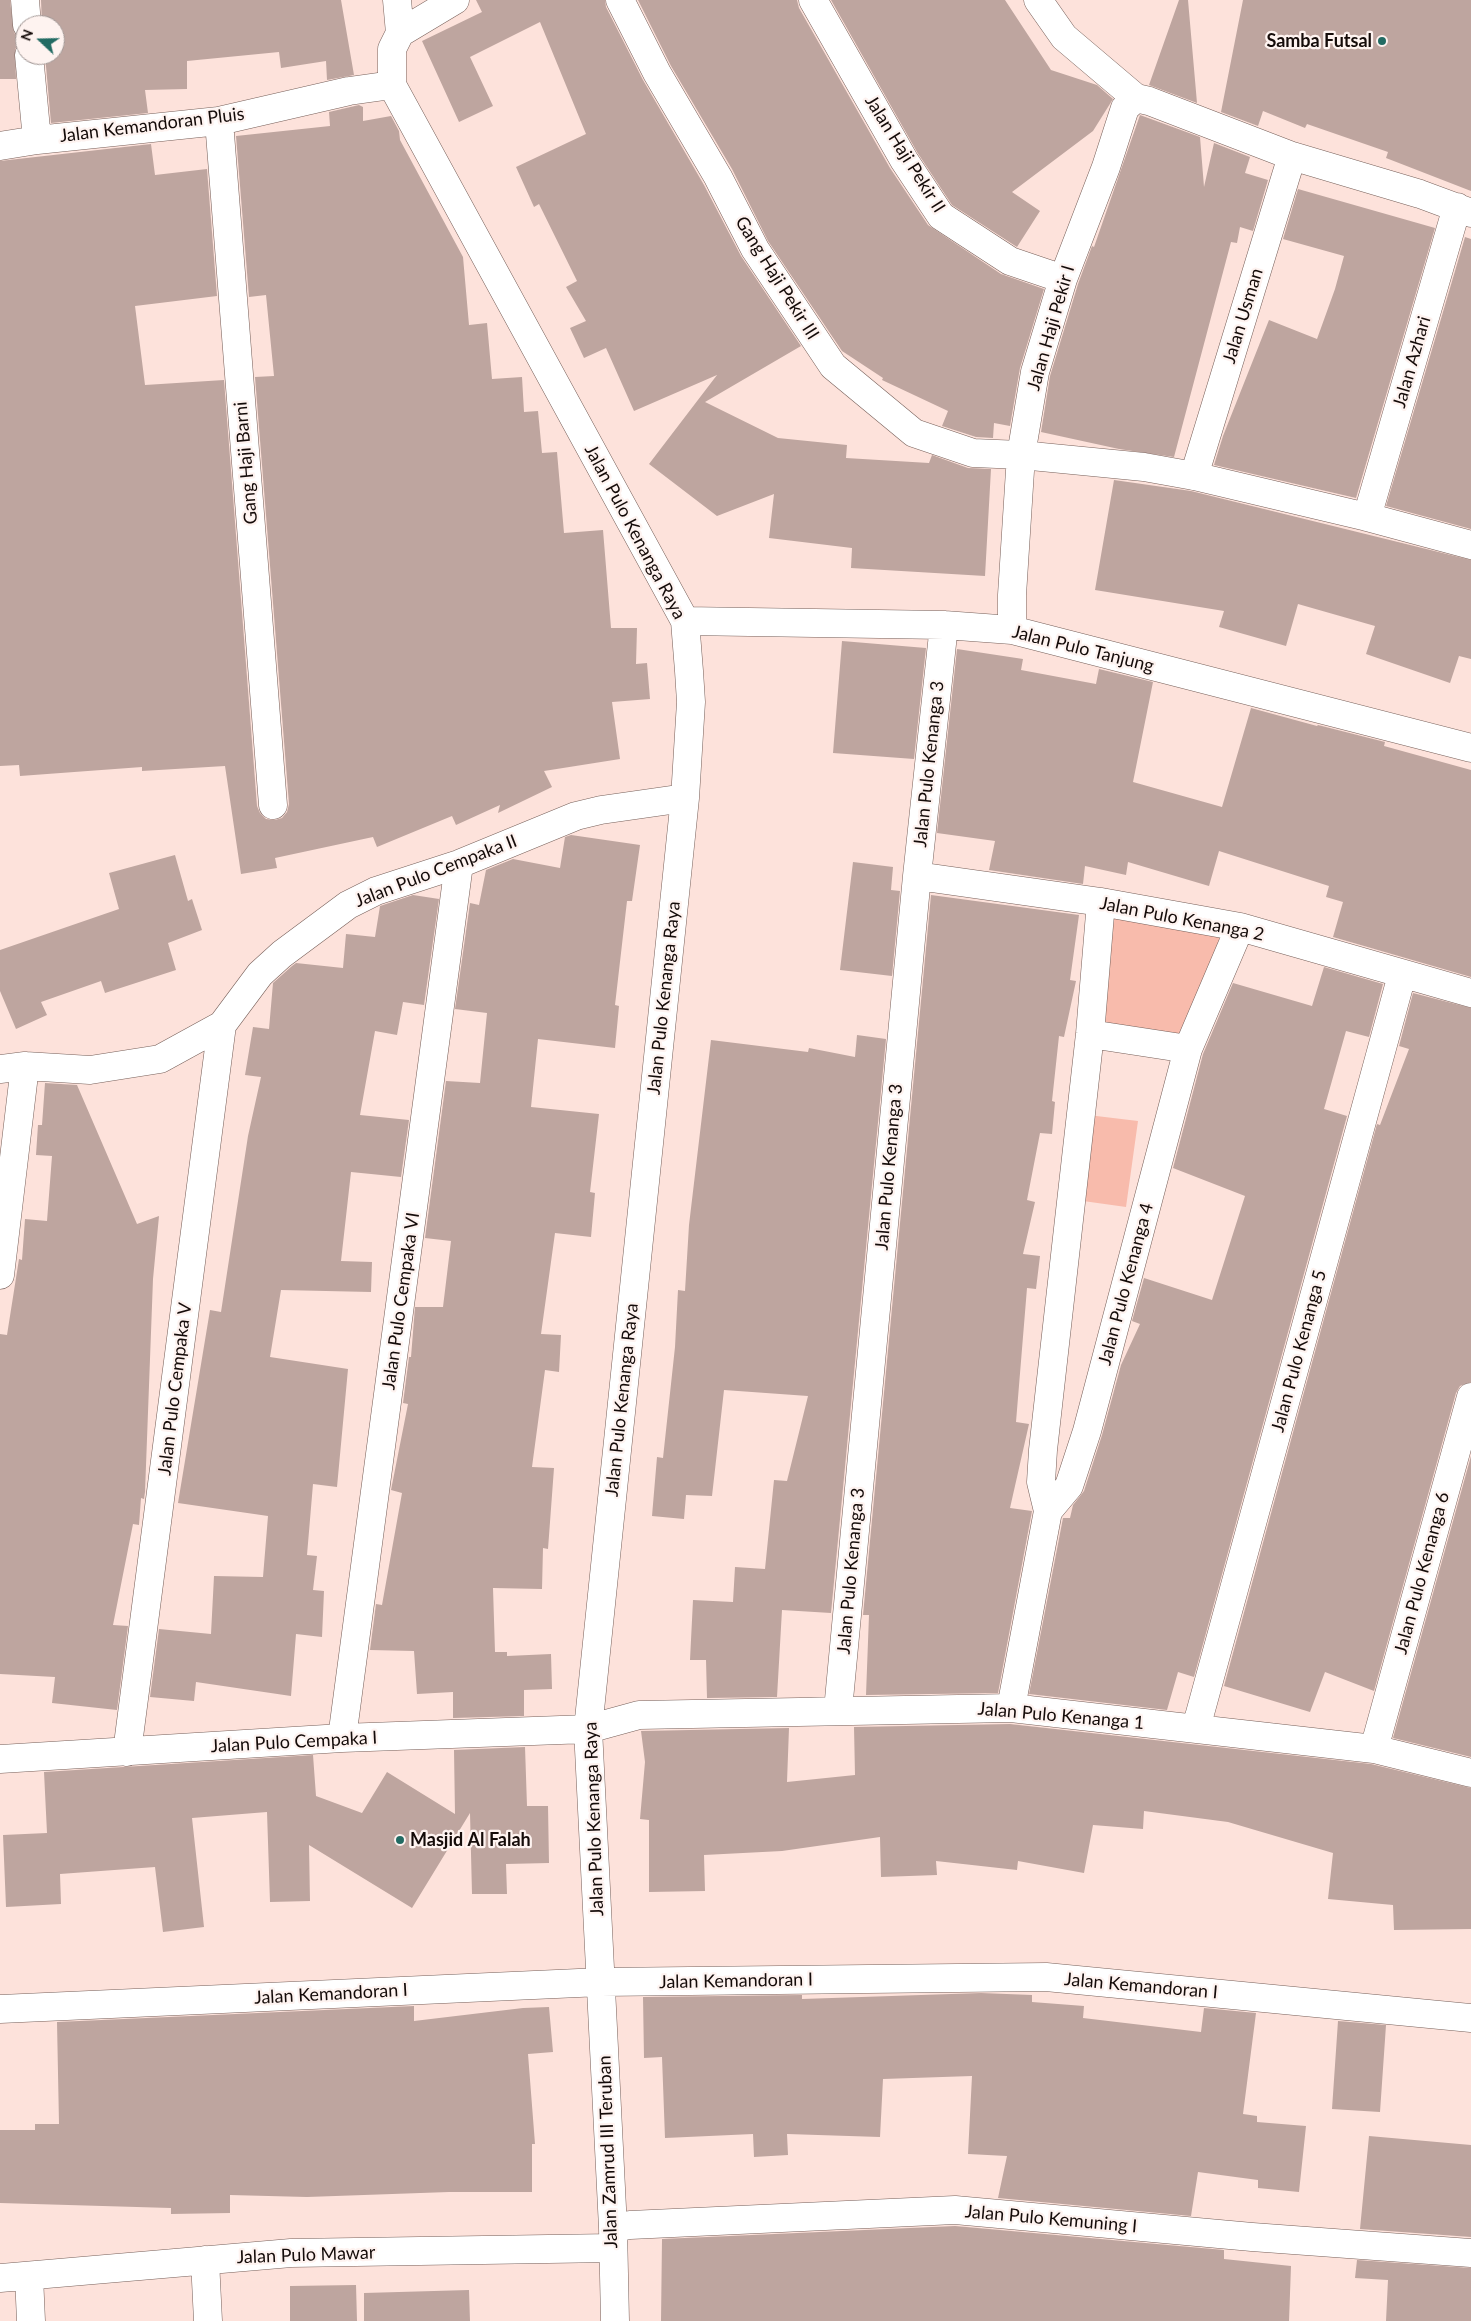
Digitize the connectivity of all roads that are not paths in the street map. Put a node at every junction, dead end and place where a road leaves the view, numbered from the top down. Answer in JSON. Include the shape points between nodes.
{"nodes":[{"id":1,"x":25,"y":0,"type":"edge"},
{"id":2,"x":396,"y":0,"type":"edge"},
{"id":3,"x":455,"y":0,"type":"edge"},
{"id":4,"x":620,"y":0,"type":"edge"},
{"id":5,"x":813,"y":0,"type":"edge"},
{"id":6,"x":1038,"y":0,"type":"edge"},
{"id":7,"x":26,"y":15,"type":"edge"},
{"id":8,"x":400,"y":33,"type":"junction"},
{"id":9,"x":30,"y":65,"type":"edge"},
{"id":10,"x":392,"y":85,"type":"junction"},
{"id":11,"x":1136,"y":98,"type":"junction"},
{"id":12,"x":219,"y":121,"type":"junction"},
{"id":13,"x":36,"y":140,"type":"junction"},
{"id":14,"x":0,"y":146,"type":"edge"},
{"id":15,"x":1292,"y":156,"type":"junction"},
{"id":16,"x":1464,"y":210,"type":"edge"},
{"id":17,"x":1064,"y":279,"type":"junction"},
{"id":18,"x":1021,"y":455,"type":"junction"},
{"id":19,"x":1194,"y":476,"type":"junction"},
{"id":20,"x":1367,"y":517,"type":"junction"},
{"id":21,"x":1471,"y":545,"type":"edge"},
{"id":22,"x":685,"y":621,"type":"junction"},
{"id":23,"x":944,"y":625,"type":"junction"},
{"id":24,"x":1012,"y":630,"type":"junction"},
{"id":25,"x":1471,"y":748,"type":"edge"},
{"id":26,"x":685,"y":798,"type":"junction"},
{"id":27,"x":273,"y":805,"type":"dead end"},
{"id":28,"x":459,"y":864,"type":"junction"},
{"id":29,"x":917,"y":876,"type":"junction"},
{"id":30,"x":1101,"y":902,"type":"junction"},
{"id":31,"x":1240,"y":926,"type":"junction"},
{"id":32,"x":1402,"y":975,"type":"junction"},
{"id":33,"x":1471,"y":993,"type":"edge"},
{"id":34,"x":222,"y":1025,"type":"junction"},
{"id":35,"x":1090,"y":1034,"type":"junction"},
{"id":36,"x":1188,"y":1049,"type":"junction"},
{"id":37,"x":13,"y":1067,"type":"edge"},
{"id":38,"x":0,"y":1275,"type":"edge"},
{"id":39,"x":1471,"y":1397,"type":"edge"},
{"id":40,"x":1048,"y":1511,"type":"junction"},
{"id":41,"x":1011,"y":1708,"type":"junction"},
{"id":42,"x":838,"y":1710,"type":"junction"},
{"id":43,"x":1196,"y":1728,"type":"junction"},
{"id":44,"x":588,"y":1729,"type":"junction"},
{"id":45,"x":342,"y":1738,"type":"junction"},
{"id":46,"x":1374,"y":1749,"type":"junction"},
{"id":47,"x":127,"y":1752,"type":"junction"},
{"id":48,"x":0,"y":1759,"type":"edge"},
{"id":49,"x":1471,"y":1773,"type":"edge"},
{"id":50,"x":601,"y":1982,"type":"junction"},
{"id":51,"x":0,"y":2009,"type":"edge"},
{"id":52,"x":1471,"y":2018,"type":"edge"},
{"id":53,"x":618,"y":2234,"type":"junction"},
{"id":54,"x":1471,"y":2253,"type":"edge"},
{"id":55,"x":205,"y":2260,"type":"junction"},
{"id":56,"x":29,"y":2276,"type":"junction"},
{"id":57,"x":0,"y":2278,"type":"edge"},
{"id":58,"x":31,"y":2321,"type":"edge"},
{"id":59,"x":208,"y":2321,"type":"edge"},
{"id":60,"x":615,"y":2321,"type":"edge"}],
"edges":[{"from":1,"to":7,"type":"street"},
{"from":2,"to":8,"type":"street"},
{"from":3,"to":8,"type":"street"},
{"from":4,"to":18,"type":"street","name":"Gang Haji Pekir III","via":[[755,248],[833,366],[914,433],[973,453]]},
{"from":5,"to":17,"type":"street","name":"Jalan Haji Pekir II","via":[[904,160],[941,216],[1010,261]]},
{"from":6,"to":11,"type":"street","via":[[1064,36]]},
{"from":8,"to":10,"type":"street","via":[[392,49]]},
{"from":9,"to":13,"type":"street"},
{"from":10,"to":12,"type":"street","name":"Jalan Kemandoran Pluis","via":[[349,91]]},
{"from":10,"to":22,"type":"street","name":"Jalan Pulo Kenanga Raya"},
{"from":11,"to":15,"type":"street"},
{"from":11,"to":17,"type":"street","name":"Jalan Haji Pekir I","via":[[1125,108]]},
{"from":12,"to":13,"type":"street","name":"Jalan Kemandoran Pluis"},
{"from":12,"to":27,"type":"street","name":"Gang Haji Barni"},
{"from":13,"to":14,"type":"street","name":"Jalan Kemandoran Pluis"},
{"from":15,"to":16,"type":"street"},
{"from":15,"to":19,"type":"street","name":"Jalan Usman"},
{"from":16,"to":20,"type":"street","name":"Jalan Azhari"},
{"from":17,"to":18,"type":"street","name":"Jalan Haji Pekir I","via":[[1035,372]]},
{"from":18,"to":19,"type":"street","name":"Gang Haji Pekir III","via":[[1144,467]]},
{"from":18,"to":24,"type":"street","name":"Jalan Haji Pekir I"},
{"from":19,"to":20,"type":"street","name":"Gang Haji Pekir III"},
{"from":20,"to":21,"type":"street","name":"Gang Haji Pekir III"},
{"from":22,"to":23,"type":"street","name":"Jalan Pulo Tanjung"},
{"from":22,"to":26,"type":"street","name":"Jalan Pulo Kenanga Raya","via":[[691,702]]},
{"from":23,"to":24,"type":"street","name":"Jalan Pulo Tanjung"},
{"from":23,"to":29,"type":"street","name":"Jalan Pulo Kenanga 3"},
{"from":24,"to":25,"type":"street","name":"Jalan Pulo Tanjung"},
{"from":26,"to":28,"type":"street","name":"Jalan Pulo Cempaka II","via":[[576,816]]},
{"from":26,"to":44,"type":"street","name":"Jalan Pulo Kenanga Raya"},
{"from":28,"to":34,"type":"street","name":"Jalan Pulo Cempaka II","via":[[376,891],[348,905],[260,974]]},
{"from":28,"to":45,"type":"street","name":"Jalan Pulo Cempaka VI"},
{"from":29,"to":30,"type":"street","name":"Jalan Pulo Kenanga 2"},
{"from":29,"to":42,"type":"street","name":"Jalan Pulo Kenanga 3"},
{"from":30,"to":31,"type":"street","name":"Jalan Pulo Kenanga 2"},
{"from":30,"to":35,"type":"street","name":"Jalan Pulo Kenanga 4"},
{"from":31,"to":32,"type":"street","name":"Jalan Pulo Kenanga 2"},
{"from":31,"to":36,"type":"street","name":"Jalan Pulo Kenanga 4"},
{"from":32,"to":33,"type":"street","name":"Jalan Pulo Kenanga 2"},
{"from":32,"to":43,"type":"street","name":"Jalan Pulo Kenanga 5"},
{"from":34,"to":37,"type":"street","name":"Jalan Pulo Cempaka II","via":[[160,1059],[90,1070]]},
{"from":34,"to":47,"type":"street","name":"Jalan Pulo Cempaka V"},
{"from":35,"to":36,"type":"street"},
{"from":35,"to":40,"type":"street","name":"Jalan Pulo Kenanga 4","via":[[1043,1450],[1041,1482]]},
{"from":36,"to":40,"type":"street","name":"Jalan Pulo Kenanga 4","via":[[1087,1431],[1069,1486]]},
{"from":37,"to":38,"type":"street"},
{"from":39,"to":46,"type":"street","name":"Jalan Pulo Kenanga 6"},
{"from":40,"to":41,"type":"street","name":"Jalan Pulo Kenanga 4"},
{"from":41,"to":42,"type":"street","name":"Jalan Pulo Kenanga 1"},
{"from":41,"to":43,"type":"street","name":"Jalan Pulo Kenanga 1"},
{"from":42,"to":44,"type":"street","name":"Jalan Pulo Kenanga 1","via":[[639,1714]]},
{"from":43,"to":46,"type":"street","name":"Jalan Pulo Kenanga 1"},
{"from":44,"to":45,"type":"street","name":"Jalan Pulo Cempaka I"},
{"from":44,"to":50,"type":"street","name":"Jalan Pulo Kenanga Raya"},
{"from":45,"to":47,"type":"street","name":"Jalan Pulo Cempaka I"},
{"from":46,"to":49,"type":"street","name":"Jalan Pulo Kenanga 1"},
{"from":47,"to":48,"type":"street","name":"Jalan Pulo Cempaka I"},
{"from":50,"to":51,"type":"street","name":"Jalan Kemandoran I"},
{"from":50,"to":52,"type":"street","name":"Jalan Kemandoran I","via":[[1046,1977]]},
{"from":50,"to":53,"type":"street","name":"Jalan Zamrud III Teruban"},
{"from":53,"to":54,"type":"street","name":"Jalan Pulo Kemuning I","via":[[955,2210]]},
{"from":53,"to":55,"type":"street","name":"Jalan Pulo Mawar"},
{"from":53,"to":60,"type":"street","name":"Jalan Zamrud III Teruban"},
{"from":55,"to":56,"type":"street","name":"Jalan Pulo Mawar"},
{"from":55,"to":59,"type":"street"},
{"from":56,"to":57,"type":"street","name":"Jalan Pulo Mawar"},
{"from":56,"to":58,"type":"street"}]}
